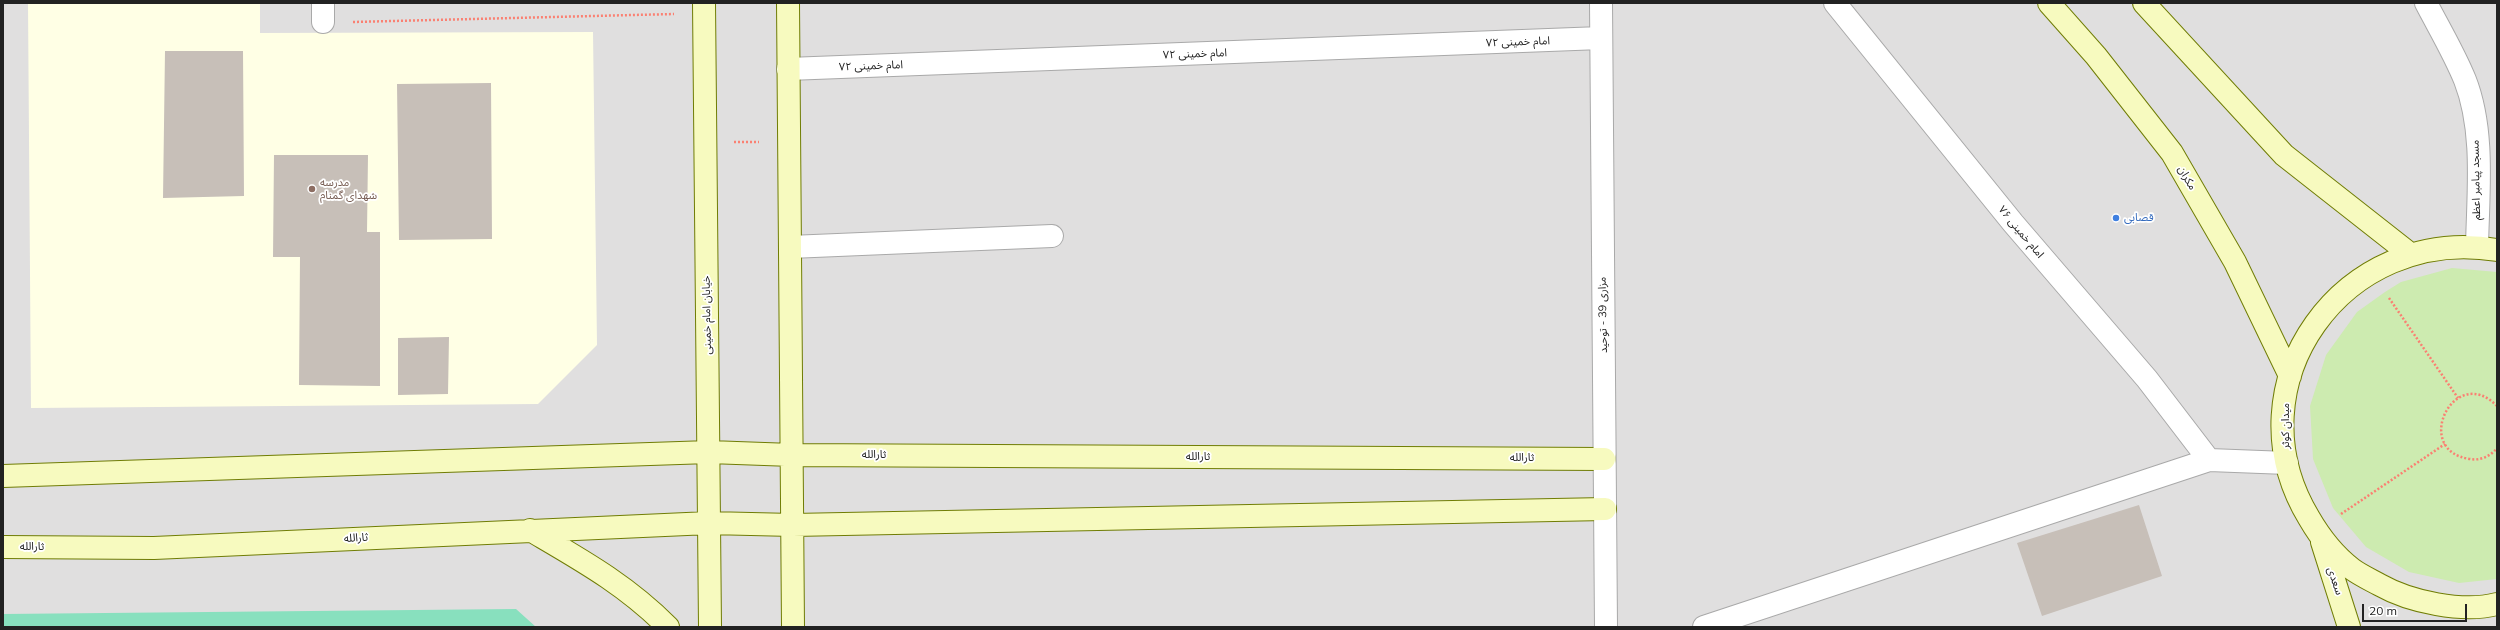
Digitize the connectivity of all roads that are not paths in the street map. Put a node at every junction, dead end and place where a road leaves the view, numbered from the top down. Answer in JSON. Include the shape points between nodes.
{"nodes":[{"id":1,"x":788,"y":3,"type":"edge"},
{"id":2,"x":1600,"y":3,"type":"edge"},
{"id":3,"x":1835,"y":3,"type":"edge"},
{"id":4,"x":2049,"y":3,"type":"edge"},
{"id":5,"x":2144,"y":3,"type":"edge"},
{"id":6,"x":2426,"y":3,"type":"edge"},
{"id":7,"x":704,"y":8,"type":"edge"},
{"id":8,"x":1601,"y":38,"type":"junction"},
{"id":9,"x":788,"y":69,"type":"junction"},
{"id":10,"x":1052,"y":236,"type":"dead end"},
{"id":11,"x":790,"y":247,"type":"junction"},
{"id":12,"x":2487,"y":249,"type":"edge"},
{"id":13,"x":2410,"y":254,"type":"junction"},
{"id":14,"x":2290,"y":376,"type":"junction"},
{"id":15,"x":709,"y":452,"type":"junction"},
{"id":16,"x":792,"y":455,"type":"junction"},
{"id":17,"x":1604,"y":459,"type":"junction"},
{"id":18,"x":2209,"y":460,"type":"junction"},
{"id":19,"x":2286,"y":463,"type":"junction"},
{"id":20,"x":3,"y":476,"type":"edge"},
{"id":21,"x":1605,"y":509,"type":"junction"},
{"id":22,"x":709,"y":523,"type":"junction"},
{"id":23,"x":792,"y":525,"type":"junction"},
{"id":24,"x":530,"y":530,"type":"junction"},
{"id":25,"x":2319,"y":535,"type":"junction"},
{"id":26,"x":3,"y":547,"type":"edge"},
{"id":27,"x":2497,"y":604,"type":"edge"},
{"id":28,"x":668,"y":627,"type":"edge"},
{"id":29,"x":710,"y":627,"type":"edge"},
{"id":30,"x":793,"y":627,"type":"edge"},
{"id":31,"x":1606,"y":627,"type":"edge"},
{"id":32,"x":1704,"y":627,"type":"edge"},
{"id":33,"x":2349,"y":627,"type":"edge"}],
"edges":[{"from":1,"to":9,"type":"main road"},
{"from":2,"to":8,"type":"street","name":"مزاری 39 - توحید"},
{"from":3,"to":18,"type":"street","name":"امام خمینی ۷۶","via":[[2013,224],[2147,379]]},
{"from":4,"to":14,"type":"main road","name":"مکران","via":[[2096,56],[2172,153],[2235,262]]},
{"from":5,"to":13,"type":"main road","via":[[2284,155]]},
{"from":6,"to":12,"type":"street","name":"مسجد پیامبر اعظم","via":[[2465,80],[2474,116]]},
{"from":7,"to":15,"type":"main road","name":"خیابان امام خمینی"},
{"from":8,"to":9,"type":"street","name":"امام خمینی ۷۲"},
{"from":8,"to":17,"type":"street","name":"مزاری 39 - توحید"},
{"from":9,"to":11,"type":"main road"},
{"from":10,"to":11,"type":"street"},
{"from":11,"to":16,"type":"main road"},
{"from":12,"to":13,"type":"main road","name":"میدان کوثر","via":[[2443,247]]},
{"from":13,"to":14,"type":"main road","name":"میدان کوثر","via":[[2383,265],[2358,280],[2335,299],[2316,322],[2301,348]]},
{"from":14,"to":19,"type":"main road","name":"میدان کوثر","via":[[2284,405],[2283,436]]},
{"from":15,"to":16,"type":"main road","name":"ثارالله"},
{"from":15,"to":20,"type":"main road"},
{"from":15,"to":22,"type":"main road","name":"خیابان امام خمینی"},
{"from":16,"to":17,"type":"main road","name":"ثارالله"},
{"from":16,"to":23,"type":"main road"},
{"from":17,"to":21,"type":"street","name":"مزاری 39 - توحید"},
{"from":18,"to":19,"type":"street"},
{"from":18,"to":32,"type":"street"},
{"from":19,"to":25,"type":"main road","name":"میدان کوثر","via":[[2298,500]]},
{"from":21,"to":23,"type":"main road"},
{"from":21,"to":31,"type":"street","name":"مزاری 39 - توحید"},
{"from":22,"to":23,"type":"main road","name":"ثارالله"},
{"from":22,"to":24,"type":"main road","name":"ثارالله"},
{"from":22,"to":29,"type":"main road","name":"خیابان امام خمینی"},
{"from":23,"to":30,"type":"main road"},
{"from":24,"to":26,"type":"main road","name":"ثارالله","via":[[154,548]]},
{"from":24,"to":28,"type":"main road","via":[[606,574],[646,605]]},
{"from":25,"to":27,"type":"main road","name":"میدان کوثر","via":[[2352,569],[2396,594],[2445,606]]},
{"from":25,"to":33,"type":"main road","name":"سعدی"}]}
